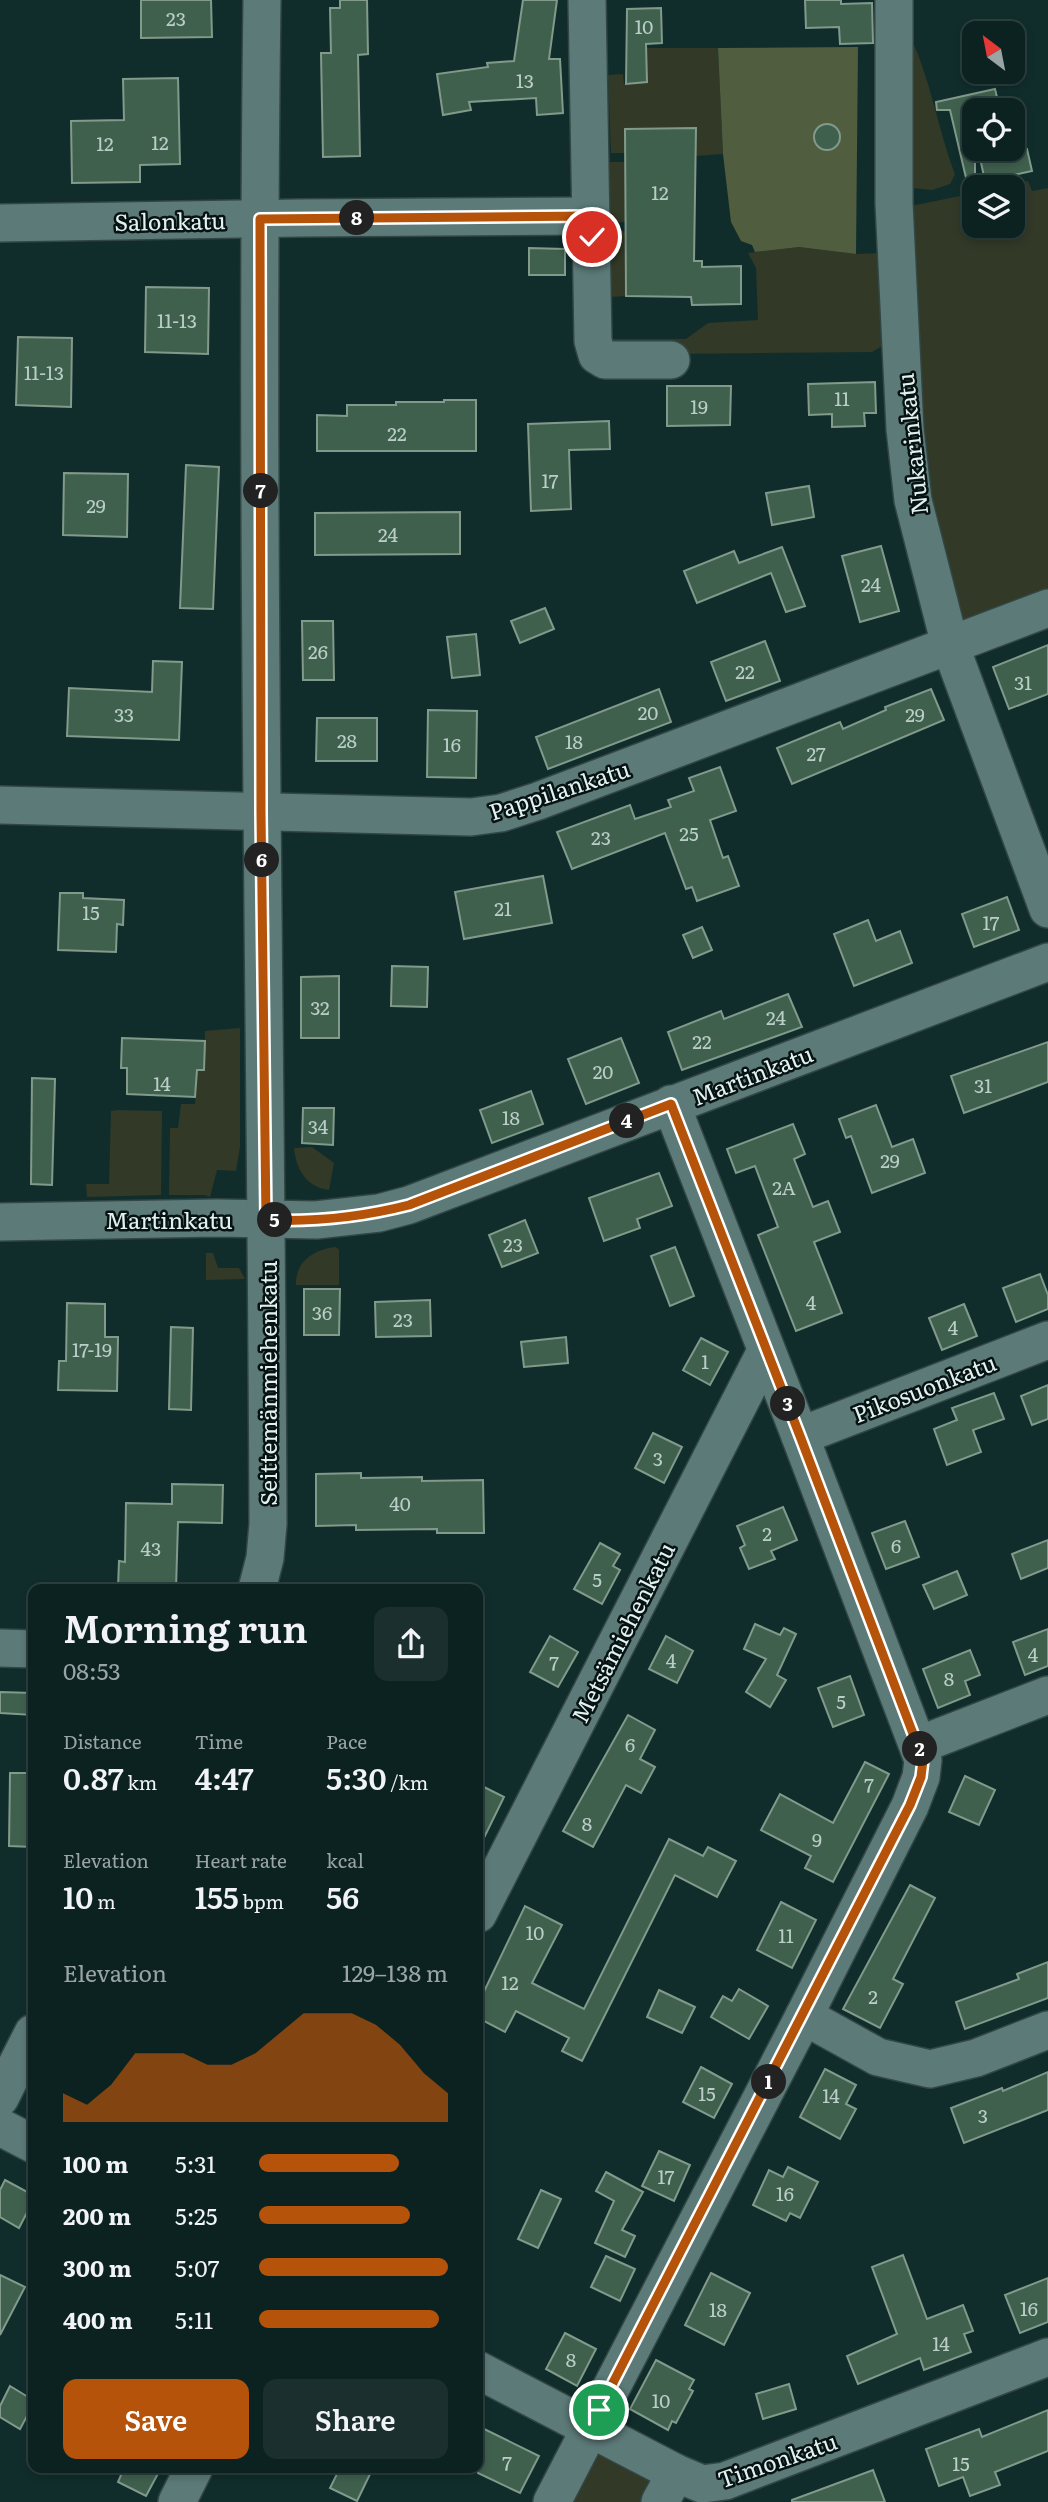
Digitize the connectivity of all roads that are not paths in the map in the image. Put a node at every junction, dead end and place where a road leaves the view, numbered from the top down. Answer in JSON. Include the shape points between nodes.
{"nodes":[{"id":1,"x":262,"y":0,"type":"edge"},
{"id":2,"x":587,"y":0,"type":"edge"},
{"id":3,"x":894,"y":0,"type":"edge"},
{"id":4,"x":591,"y":216,"type":"junction"},
{"id":5,"x":260,"y":219,"type":"junction"},
{"id":6,"x":0,"y":223,"type":"edge"},
{"id":7,"x":671,"y":360,"type":"dead end"},
{"id":8,"x":1048,"y":608,"type":"edge"},
{"id":9,"x":950,"y":645,"type":"junction"},
{"id":10,"x":0,"y":805,"type":"edge"},
{"id":11,"x":261,"y":813,"type":"junction"},
{"id":12,"x":1048,"y":909,"type":"edge"},
{"id":13,"x":1048,"y":962,"type":"edge"},
{"id":14,"x":671,"y":1104,"type":"junction"},
{"id":15,"x":266,"y":1220,"type":"junction"},
{"id":16,"x":0,"y":1222,"type":"edge"},
{"id":17,"x":1048,"y":1340,"type":"edge"},
{"id":18,"x":766,"y":1351,"type":"junction"},
{"id":19,"x":800,"y":1436,"type":"junction"},
{"id":20,"x":258,"y":1584,"type":"edge"},
{"id":21,"x":0,"y":1648,"type":"edge"},
{"id":22,"x":28,"y":1648,"type":"edge"},
{"id":23,"x":1048,"y":1695,"type":"edge"},
{"id":24,"x":919,"y":1745,"type":"junction"},
{"id":25,"x":483,"y":1904,"type":"edge"},
{"id":26,"x":804,"y":2016,"type":"junction"},
{"id":27,"x":1048,"y":2030,"type":"edge"},
{"id":28,"x":28,"y":2043,"type":"edge"},
{"id":29,"x":0,"y":2098,"type":"edge"},
{"id":30,"x":0,"y":2127,"type":"edge"},
{"id":31,"x":28,"y":2141,"type":"edge"},
{"id":32,"x":1048,"y":2357,"type":"edge"},
{"id":33,"x":483,"y":2373,"type":"edge"},
{"id":34,"x":590,"y":2428,"type":"junction"},
{"id":35,"x":192,"y":2473,"type":"edge"},
{"id":36,"x":668,"y":2488,"type":"edge"},
{"id":37,"x":177,"y":2502,"type":"edge"},
{"id":38,"x":552,"y":2502,"type":"edge"}],
"edges":[{"from":1,"to":5,"type":"street","name":"Seittemänmiehenkatu"},
{"from":2,"to":4,"type":"street"},
{"from":3,"to":9,"type":"street","name":"Nukarinkatu","via":[[894,203],[908,466]]},
{"from":4,"to":5,"type":"street","name":"Salonkatu"},
{"from":4,"to":7,"type":"street","via":[[597,355],[605,360]]},
{"from":5,"to":6,"type":"street","name":"Salonkatu"},
{"from":5,"to":11,"type":"street","name":"Seittemänmiehenkatu"},
{"from":8,"to":9,"type":"street","name":"Pappilankatu"},
{"from":9,"to":11,"type":"street","name":"Pappilankatu","via":[[501,813],[471,817]]},
{"from":9,"to":12,"type":"street","name":"Nukarinkatu"},
{"from":10,"to":11,"type":"street","name":"Pappilankatu"},
{"from":11,"to":15,"type":"street","name":"Seittemänmiehenkatu"},
{"from":13,"to":14,"type":"street","name":"Martinkatu"},
{"from":14,"to":15,"type":"street","name":"Martinkatu","via":[[409,1205],[337,1219]]},
{"from":14,"to":18,"type":"street"},
{"from":15,"to":16,"type":"street","name":"Martinkatu"},
{"from":15,"to":20,"type":"street","name":"Seittemänmiehenkatu","via":[[268,1524]]},
{"from":17,"to":19,"type":"street","name":"Pikosuonkatu"},
{"from":18,"to":19,"type":"street"},
{"from":18,"to":25,"type":"street","name":"Metsämiehenkatu"},
{"from":19,"to":24,"type":"street"},
{"from":21,"to":22,"type":"street"},
{"from":23,"to":24,"type":"street"},
{"from":24,"to":26,"type":"street","via":[[921,1777],[910,1805]]},
{"from":26,"to":27,"type":"street","via":[[878,2057],[930,2069],[976,2058]]},
{"from":26,"to":34,"type":"street"},
{"from":28,"to":29,"type":"street"},
{"from":30,"to":31,"type":"street"},
{"from":32,"to":36,"type":"street","name":"Timonkatu","via":[[725,2481]]},
{"from":33,"to":34,"type":"street","name":"Timonkatu"},
{"from":34,"to":36,"type":"street","name":"Timonkatu"},
{"from":34,"to":38,"type":"street"},
{"from":35,"to":37,"type":"street"}]}
